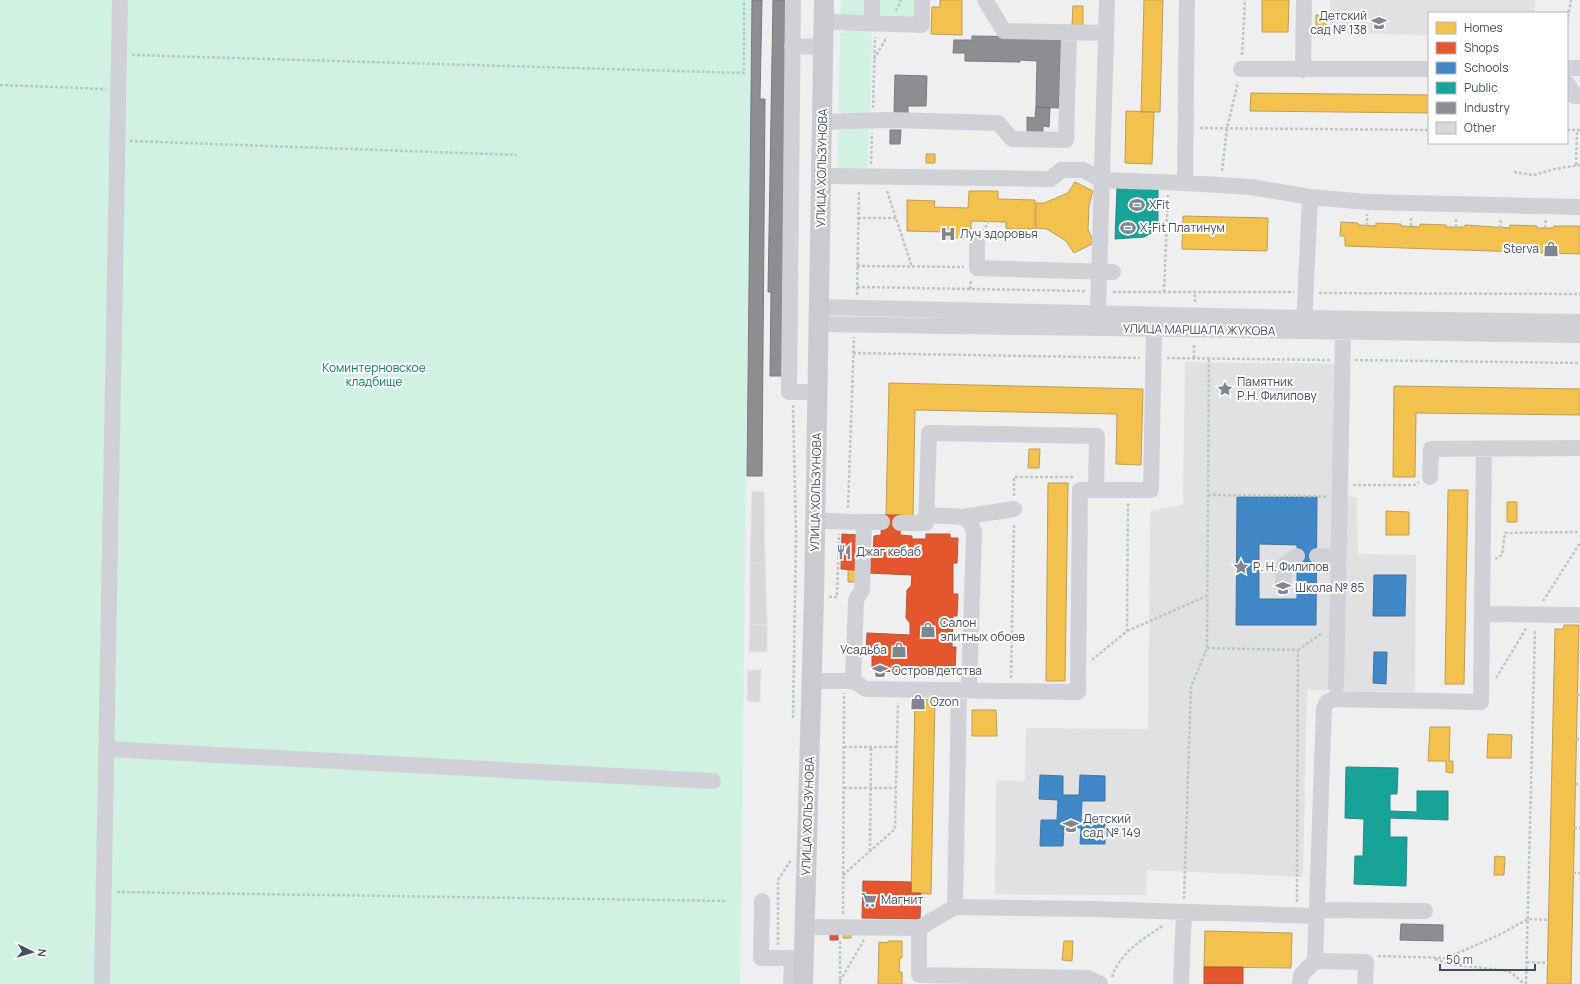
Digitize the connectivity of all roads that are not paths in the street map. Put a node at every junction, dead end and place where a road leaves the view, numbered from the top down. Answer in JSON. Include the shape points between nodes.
{"nodes":[{"id":1,"x":120,"y":0,"type":"edge"},
{"id":2,"x":793,"y":0,"type":"edge"},
{"id":3,"x":824,"y":0,"type":"edge"},
{"id":4,"x":836,"y":0,"type":"edge"},
{"id":5,"x":872,"y":0,"type":"edge"},
{"id":6,"x":922,"y":0,"type":"edge"},
{"id":7,"x":985,"y":0,"type":"edge"},
{"id":8,"x":1107,"y":0,"type":"edge"},
{"id":9,"x":1187,"y":0,"type":"edge"},
{"id":10,"x":1304,"y":0,"type":"edge"},
{"id":11,"x":835,"y":22,"type":"junction"},
{"id":12,"x":872,"y":23,"type":"junction"},
{"id":13,"x":1069,"y":32,"type":"junction"},
{"id":14,"x":1106,"y":33,"type":"junction"},
{"id":15,"x":792,"y":46,"type":"junction"},
{"id":16,"x":823,"y":47,"type":"junction"},
{"id":17,"x":1568,"y":68,"type":"edge"},
{"id":18,"x":1580,"y":68,"type":"edge"},
{"id":19,"x":1241,"y":69,"type":"road end"},
{"id":20,"x":1428,"y":69,"type":"edge"},
{"id":21,"x":1303,"y":70,"type":"junction"},
{"id":22,"x":1568,"y":86,"type":"edge"},
{"id":23,"x":1580,"y":96,"type":"edge"},
{"id":24,"x":828,"y":122,"type":"junction"},
{"id":25,"x":832,"y":176,"type":"junction"},
{"id":26,"x":1102,"y":180,"type":"junction"},
{"id":27,"x":1185,"y":183,"type":"junction"},
{"id":28,"x":1310,"y":197,"type":"junction"},
{"id":29,"x":1580,"y":207,"type":"edge"},
{"id":30,"x":977,"y":243,"type":"dead end"},
{"id":31,"x":1106,"y":272,"type":"junction"},
{"id":32,"x":1098,"y":313,"type":"junction"},
{"id":33,"x":825,"y":316,"type":"junction"},
{"id":34,"x":856,"y":316,"type":"junction"},
{"id":35,"x":1580,"y":322,"type":"edge"},
{"id":36,"x":1304,"y":325,"type":"junction"},
{"id":37,"x":1154,"y":329,"type":"junction"},
{"id":38,"x":1343,"y":332,"type":"junction"},
{"id":39,"x":1580,"y":335,"type":"edge"},
{"id":40,"x":818,"y":392,"type":"junction"},
{"id":41,"x":1580,"y":448,"type":"edge"},
{"id":42,"x":1484,"y":449,"type":"junction"},
{"id":43,"x":1430,"y":477,"type":"road end"},
{"id":44,"x":1096,"y":490,"type":"junction"},
{"id":45,"x":1014,"y":509,"type":"dead end"},
{"id":46,"x":926,"y":516,"type":"junction"},
{"id":47,"x":962,"y":517,"type":"junction"},
{"id":48,"x":825,"y":521,"type":"junction"},
{"id":49,"x":864,"y":522,"type":"junction"},
{"id":50,"x":882,"y":522,"type":"dead end"},
{"id":51,"x":900,"y":523,"type":"dead end"},
{"id":52,"x":1297,"y":556,"type":"dead end"},
{"id":53,"x":1317,"y":556,"type":"dead end"},
{"id":54,"x":1338,"y":557,"type":"junction"},
{"id":55,"x":1283,"y":586,"type":"dead end"},
{"id":56,"x":1482,"y":614,"type":"junction"},
{"id":57,"x":1580,"y":615,"type":"edge"},
{"id":58,"x":822,"y":681,"type":"junction"},
{"id":59,"x":849,"y":681,"type":"junction"},
{"id":60,"x":1336,"y":686,"type":"dead end"},
{"id":61,"x":964,"y":690,"type":"junction"},
{"id":62,"x":106,"y":749,"type":"junction"},
{"id":63,"x":713,"y":781,"type":"dead end"},
{"id":64,"x":762,"y":901,"type":"dead end"},
{"id":65,"x":956,"y":907,"type":"junction"},
{"id":66,"x":1425,"y":911,"type":"dead end"},
{"id":67,"x":1184,"y":912,"type":"junction"},
{"id":68,"x":1317,"y":913,"type":"junction"},
{"id":69,"x":817,"y":927,"type":"junction"},
{"id":70,"x":919,"y":928,"type":"junction"},
{"id":71,"x":791,"y":958,"type":"junction"},
{"id":72,"x":1316,"y":961,"type":"junction"},
{"id":73,"x":1106,"y":981,"type":"edge"},
{"id":74,"x":102,"y":984,"type":"edge"},
{"id":75,"x":791,"y":984,"type":"edge"},
{"id":76,"x":803,"y":984,"type":"edge"},
{"id":77,"x":816,"y":984,"type":"edge"},
{"id":78,"x":1181,"y":984,"type":"edge"},
{"id":79,"x":1300,"y":984,"type":"edge"},
{"id":80,"x":1365,"y":984,"type":"edge"}],
"edges":[{"from":1,"to":62,"type":"street"},
{"from":2,"to":15,"type":"street"},
{"from":3,"to":16,"type":"main road","name":"УЛИЦА ХОЛЬЗУНОВА"},
{"from":4,"to":11,"type":"main road","name":"УЛИЦА ХОЛЬЗУНОВА"},
{"from":5,"to":12,"type":"street"},
{"from":6,"to":12,"type":"street","via":[[922,25]]},
{"from":7,"to":13,"type":"street","via":[[1004,31]]},
{"from":8,"to":14,"type":"street"},
{"from":9,"to":27,"type":"street"},
{"from":10,"to":21,"type":"street"},
{"from":11,"to":12,"type":"street"},
{"from":11,"to":24,"type":"main road","name":"УЛИЦА ХОЛЬЗУНОВА"},
{"from":13,"to":14,"type":"street"},
{"from":13,"to":24,"type":"street","via":[[1066,140],[1012,139],[998,123],[872,120]]},
{"from":14,"to":26,"type":"street"},
{"from":15,"to":16,"type":"street"},
{"from":15,"to":40,"type":"street","via":[[789,392]]},
{"from":16,"to":24,"type":"main road","name":"УЛИЦА ХОЛЬЗУНОВА"},
{"from":17,"to":18,"type":"street"},
{"from":19,"to":21,"type":"street"},
{"from":20,"to":21,"type":"street"},
{"from":22,"to":23,"type":"street","via":[[1575,96]]},
{"from":24,"to":25,"type":"main road","name":"УЛИЦА ХОЛЬЗУНОВА"},
{"from":24,"to":33,"type":"main road","name":"УЛИЦА ХОЛЬЗУНОВА"},
{"from":25,"to":26,"type":"street","via":[[1051,180],[1061,170],[1083,170]]},
{"from":25,"to":33,"type":"main road","name":"УЛИЦА ХОЛЬЗУНОВА"},
{"from":26,"to":27,"type":"street"},
{"from":26,"to":31,"type":"street"},
{"from":27,"to":28,"type":"street","via":[[1251,186]]},
{"from":28,"to":29,"type":"street","via":[[1368,202]]},
{"from":28,"to":36,"type":"street"},
{"from":30,"to":31,"type":"street","via":[[977,268]]},
{"from":31,"to":32,"type":"street","via":[[1099,291]]},
{"from":32,"to":34,"type":"street","name":"УЛИЦА МАРШАЛА ЖУКОВА"},
{"from":32,"to":36,"type":"street","name":"УЛИЦА МАРШАЛА ЖУКОВА"},
{"from":33,"to":34,"type":"street","name":"УЛИЦА МАРШАЛА ЖУКОВА"},
{"from":33,"to":40,"type":"main road","name":"УЛИЦА ХОЛЬЗУНОВА"},
{"from":33,"to":48,"type":"main road","name":"УЛИЦА ХОЛЬЗУНОВА"},
{"from":34,"to":37,"type":"street","name":"УЛИЦА МАРШАЛА ЖУКОВА"},
{"from":35,"to":36,"type":"street","name":"УЛИЦА МАРШАЛА ЖУКОВА"},
{"from":36,"to":37,"type":"street","name":"УЛИЦА МАРШАЛА ЖУКОВА"},
{"from":36,"to":38,"type":"street","name":"УЛИЦА МАРШАЛА ЖУКОВА"},
{"from":37,"to":44,"type":"street","via":[[1151,490]]},
{"from":38,"to":39,"type":"street","name":"УЛИЦА МАРШАЛА ЖУКОВА"},
{"from":38,"to":54,"type":"street"},
{"from":40,"to":71,"type":"main road","name":"УЛИЦА ХОЛЬЗУНОВА","via":[[814,605]]},
{"from":41,"to":42,"type":"street"},
{"from":42,"to":43,"type":"street","via":[[1431,449]]},
{"from":42,"to":56,"type":"street"},
{"from":44,"to":46,"type":"street","via":[[1098,436],[929,433]]},
{"from":44,"to":61,"type":"street","via":[[1080,490],[1078,692]]},
{"from":45,"to":47,"type":"street"},
{"from":46,"to":47,"type":"street"},
{"from":46,"to":51,"type":"street","via":[[926,524]]},
{"from":47,"to":61,"type":"street","via":[[968,520],[974,532]]},
{"from":48,"to":49,"type":"street"},
{"from":48,"to":58,"type":"main road","name":"УЛИЦА ХОЛЬЗУНОВА"},
{"from":49,"to":50,"type":"street"},
{"from":49,"to":59,"type":"street","via":[[862,590],[856,600]]},
{"from":52,"to":55,"type":"street","via":[[1284,565]]},
{"from":53,"to":54,"type":"street"},
{"from":54,"to":60,"type":"street"},
{"from":56,"to":57,"type":"street"},
{"from":56,"to":68,"type":"street","via":[[1481,702],[1334,699],[1327,702],[1324,708]]},
{"from":58,"to":59,"type":"street"},
{"from":58,"to":69,"type":"main road","name":"УЛИЦА ХОЛЬЗУНОВА"},
{"from":59,"to":61,"type":"street","via":[[866,689]]},
{"from":61,"to":65,"type":"street"},
{"from":62,"to":63,"type":"street"},
{"from":62,"to":74,"type":"street"},
{"from":64,"to":71,"type":"street","via":[[761,958]]},
{"from":65,"to":67,"type":"street"},
{"from":65,"to":70,"type":"street"},
{"from":66,"to":68,"type":"street"},
{"from":67,"to":68,"type":"street","via":[[1297,916]]},
{"from":67,"to":78,"type":"street"},
{"from":68,"to":72,"type":"street"},
{"from":69,"to":70,"type":"street"},
{"from":69,"to":77,"type":"main road","name":"УЛИЦА ХОЛЬЗУНОВА"},
{"from":70,"to":73,"type":"street","via":[[918,976],[1088,978]]},
{"from":71,"to":75,"type":"street"},
{"from":71,"to":76,"type":"main road","name":"УЛИЦА ХОЛЬЗУНОВА"},
{"from":72,"to":79,"type":"street","via":[[1301,975]]},
{"from":72,"to":80,"type":"street","via":[[1366,962]]}]}
